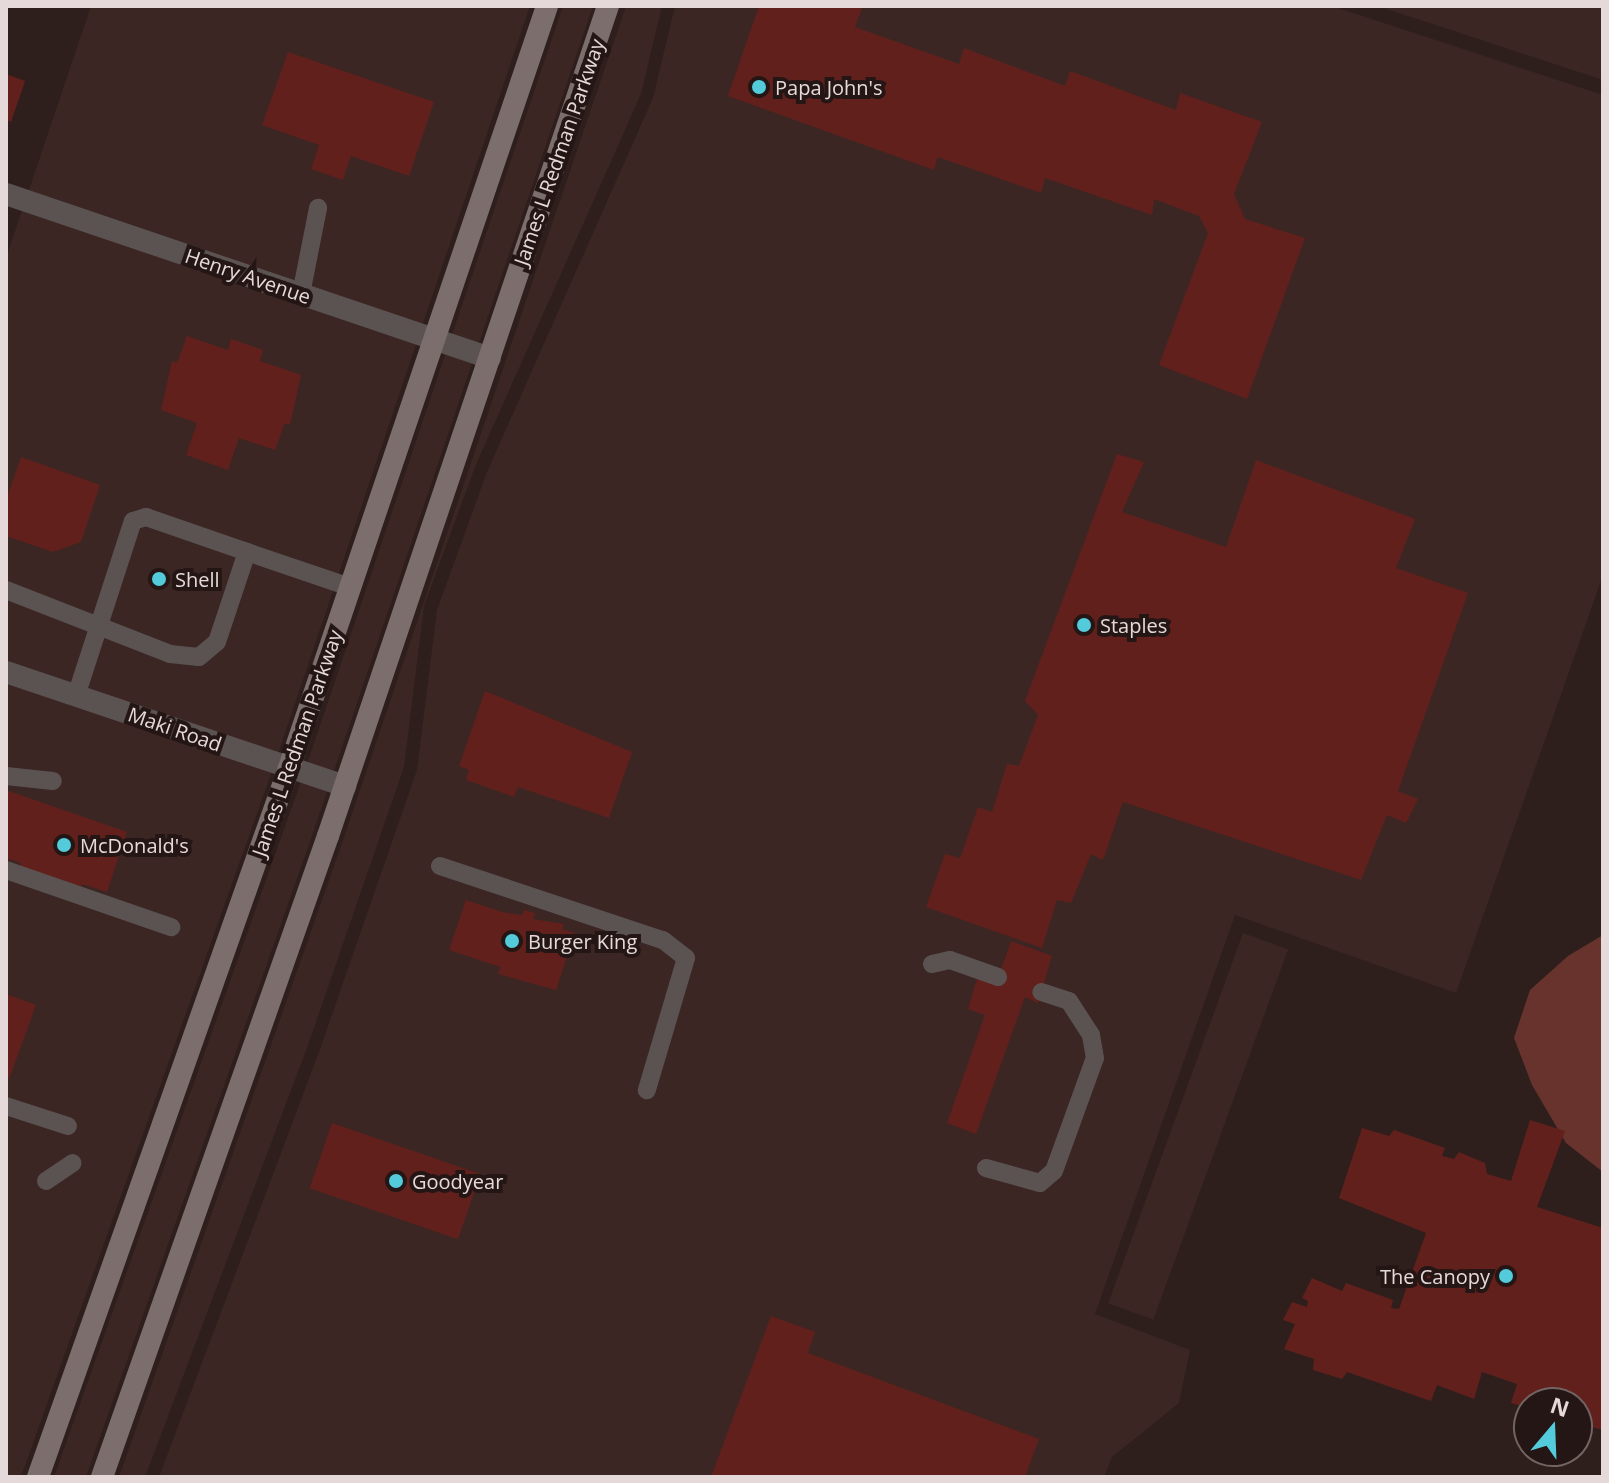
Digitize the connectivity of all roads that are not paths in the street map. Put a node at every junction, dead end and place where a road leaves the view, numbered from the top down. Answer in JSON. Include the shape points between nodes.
{"nodes":[{"id":1,"x":547,"y":6,"type":"edge"},
{"id":2,"x":608,"y":6,"type":"edge"},
{"id":3,"x":6,"y":194,"type":"edge"},
{"id":4,"x":318,"y":208,"type":"dead end"},
{"id":5,"x":301,"y":294,"type":"junction"},
{"id":6,"x":434,"y":340,"type":"junction"},
{"id":7,"x":490,"y":358,"type":"junction"},
{"id":8,"x":247,"y":552,"type":"junction"},
{"id":9,"x":350,"y":587,"type":"junction"},
{"id":10,"x":6,"y":590,"type":"edge"},
{"id":11,"x":98,"y":624,"type":"junction"},
{"id":12,"x":6,"y":672,"type":"edge"},
{"id":13,"x":76,"y":696,"type":"junction"},
{"id":14,"x":289,"y":768,"type":"junction"},
{"id":15,"x":6,"y":776,"type":"edge"},
{"id":16,"x":53,"y":781,"type":"dead end"},
{"id":17,"x":345,"y":786,"type":"junction"},
{"id":18,"x":440,"y":866,"type":"dead end"},
{"id":19,"x":6,"y":870,"type":"edge"},
{"id":20,"x":171,"y":927,"type":"dead end"},
{"id":21,"x":932,"y":964,"type":"dead end"},
{"id":22,"x":998,"y":977,"type":"dead end"},
{"id":23,"x":1041,"y":992,"type":"dead end"},
{"id":24,"x":647,"y":1090,"type":"dead end"},
{"id":25,"x":6,"y":1106,"type":"edge"},
{"id":26,"x":68,"y":1126,"type":"dead end"},
{"id":27,"x":73,"y":1163,"type":"dead end"},
{"id":28,"x":986,"y":1168,"type":"dead end"},
{"id":29,"x":46,"y":1181,"type":"dead end"},
{"id":30,"x":38,"y":1477,"type":"edge"},
{"id":31,"x":102,"y":1477,"type":"edge"}],
"edges":[{"from":1,"to":6,"type":"main road","name":"James L Redman Parkway"},
{"from":2,"to":7,"type":"main road","name":"James L Redman Parkway"},
{"from":3,"to":5,"type":"street","name":"Henry Avenue"},
{"from":4,"to":5,"type":"lane"},
{"from":5,"to":6,"type":"street","name":"Henry Avenue"},
{"from":6,"to":7,"type":"street","name":"Henry Avenue"},
{"from":6,"to":9,"type":"main road","name":"James L Redman Parkway"},
{"from":7,"to":17,"type":"main road","name":"James L Redman Parkway"},
{"from":8,"to":9,"type":"lane"},
{"from":8,"to":11,"type":"lane","via":[[217,642],[199,657],[170,654]]},
{"from":8,"to":11,"type":"lane","via":[[146,517],[133,521]]},
{"from":9,"to":14,"type":"main road","name":"James L Redman Parkway"},
{"from":10,"to":11,"type":"lane"},
{"from":11,"to":13,"type":"lane"},
{"from":12,"to":13,"type":"street","name":"Maki Road"},
{"from":13,"to":14,"type":"street","name":"Maki Road"},
{"from":14,"to":17,"type":"street","name":"Maki Road"},
{"from":14,"to":30,"type":"main road","name":"James L Redman Parkway"},
{"from":15,"to":16,"type":"lane"},
{"from":17,"to":31,"type":"main road","name":"James L Redman Parkway"},
{"from":18,"to":24,"type":"lane","via":[[663,940],[686,958]]},
{"from":19,"to":20,"type":"lane"},
{"from":21,"to":22,"type":"lane","via":[[950,960]]},
{"from":23,"to":28,"type":"lane","via":[[1069,1001],[1091,1035],[1095,1058],[1054,1171],[1040,1183]]},
{"from":25,"to":26,"type":"lane"},
{"from":27,"to":29,"type":"lane"}]}
